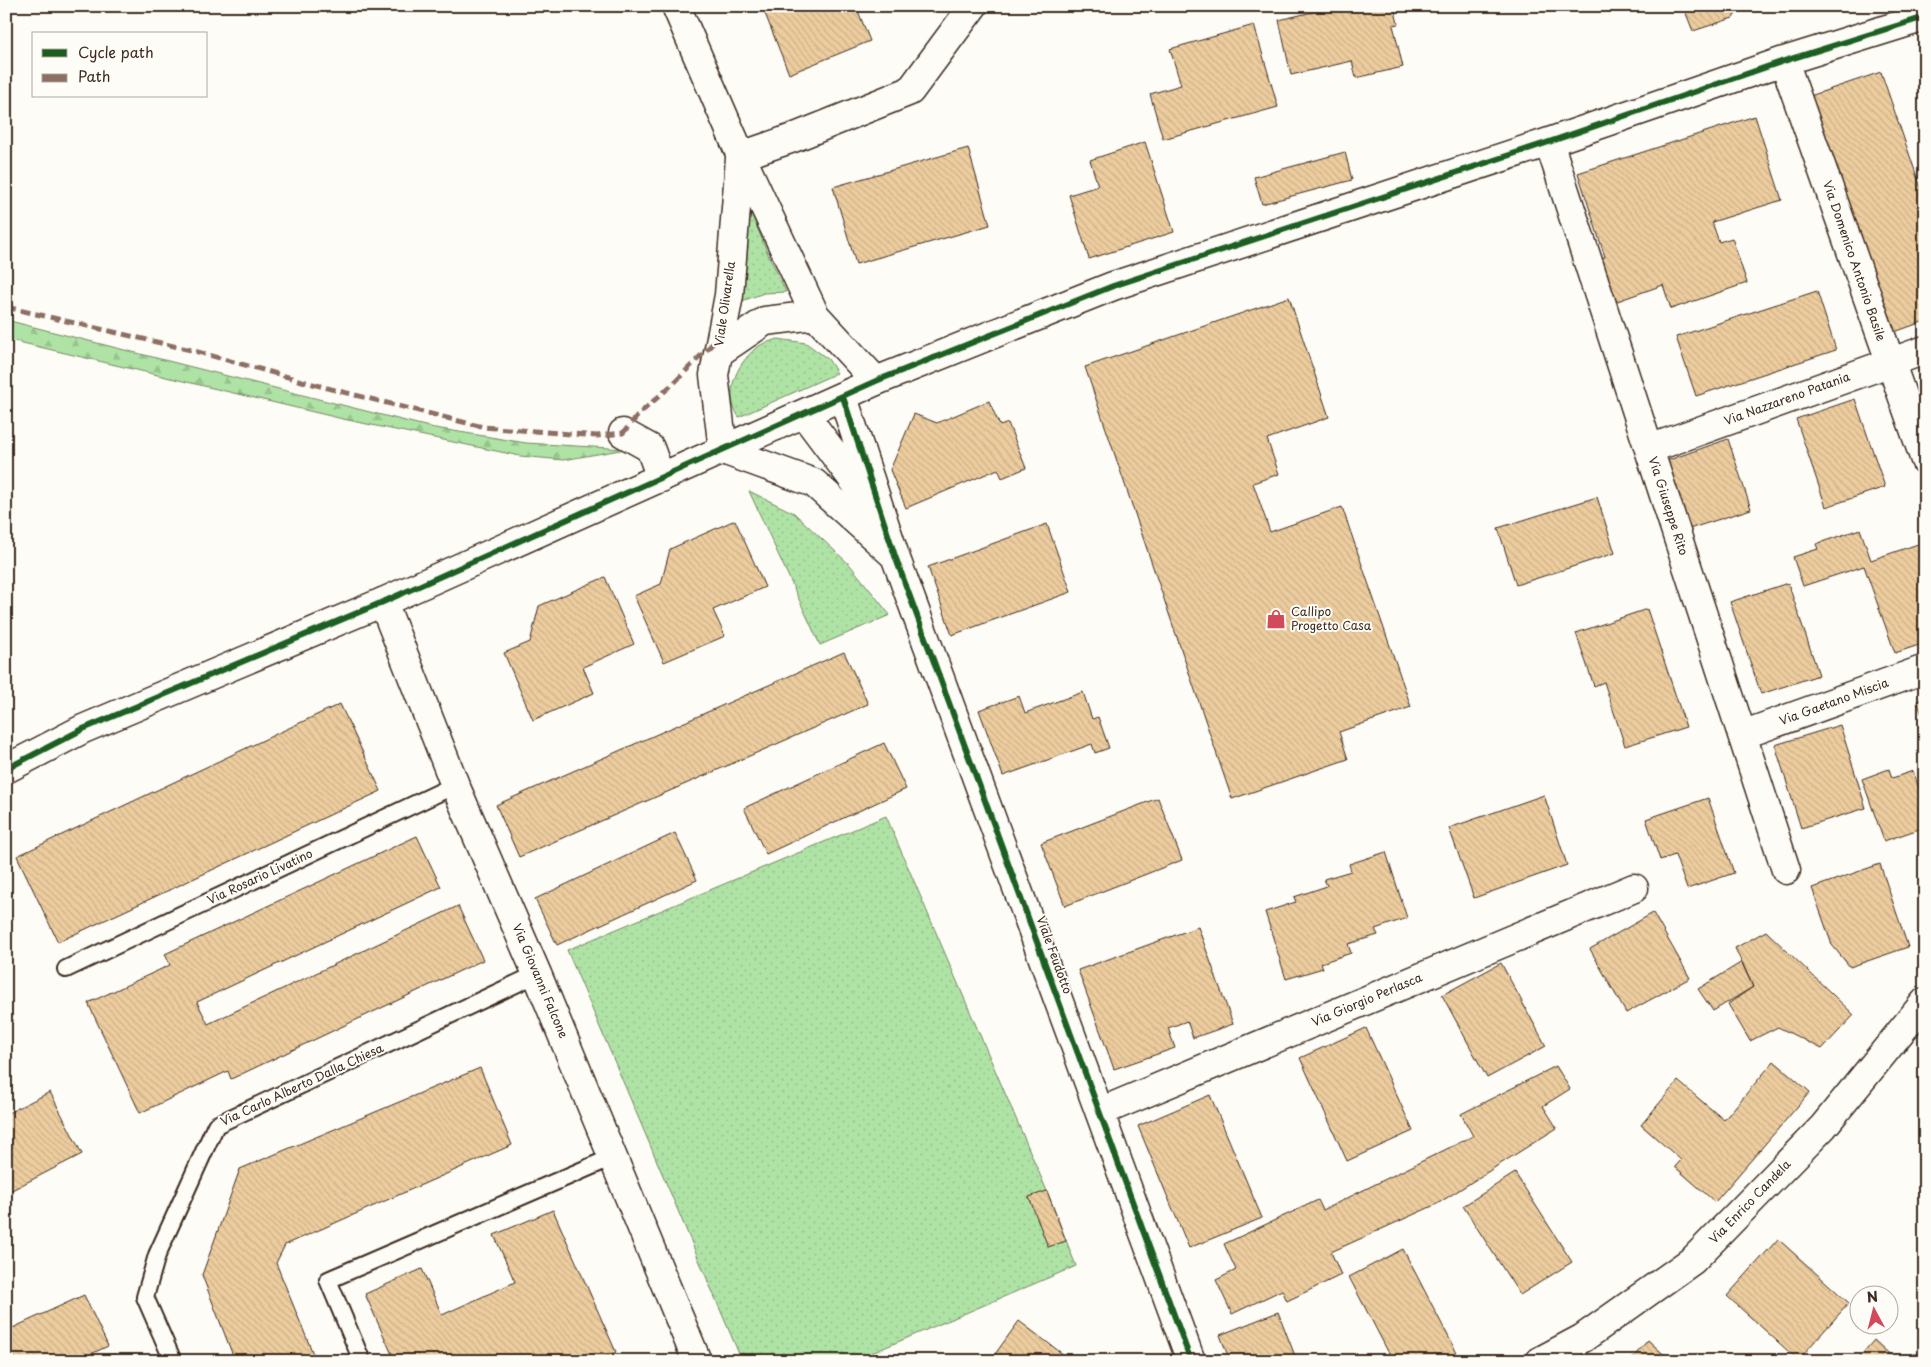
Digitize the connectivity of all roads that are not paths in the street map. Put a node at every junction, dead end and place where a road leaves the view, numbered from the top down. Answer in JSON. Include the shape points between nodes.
{"nodes":[{"id":1,"x":676,"y":6,"type":"edge"},
{"id":2,"x":973,"y":6,"type":"edge"},
{"id":3,"x":1910,"y":16,"type":"edge"},
{"id":4,"x":1784,"y":61,"type":"junction"},
{"id":5,"x":1549,"y":142,"type":"junction"},
{"id":6,"x":740,"y":156,"type":"junction"},
{"id":7,"x":815,"y":314,"type":"junction"},
{"id":8,"x":1925,"y":350,"type":"edge"},
{"id":9,"x":718,"y":353,"type":"junction"},
{"id":10,"x":1890,"y":362,"type":"junction"},
{"id":11,"x":876,"y":381,"type":"junction"},
{"id":12,"x":843,"y":397,"type":"junction"},
{"id":13,"x":804,"y":414,"type":"junction"},
{"id":14,"x":623,"y":433,"type":"dead end"},
{"id":15,"x":1649,"y":449,"type":"junction"},
{"id":16,"x":723,"y":450,"type":"junction"},
{"id":17,"x":1925,"y":460,"type":"edge"},
{"id":18,"x":661,"y":478,"type":"junction"},
{"id":19,"x":884,"y":520,"type":"junction"},
{"id":20,"x":895,"y":556,"type":"junction"},
{"id":21,"x":384,"y":602,"type":"junction"},
{"id":22,"x":1925,"y":669,"type":"edge"},
{"id":23,"x":1742,"y":735,"type":"junction"},
{"id":24,"x":6,"y":769,"type":"edge"},
{"id":25,"x":454,"y":785,"type":"junction"},
{"id":26,"x":1786,"y":870,"type":"dead end"},
{"id":27,"x":1634,"y":888,"type":"dead end"},
{"id":28,"x":66,"y":969,"type":"dead end"},
{"id":29,"x":537,"y":974,"type":"junction"},
{"id":30,"x":1925,"y":1002,"type":"edge"},
{"id":31,"x":1100,"y":1112,"type":"junction"},
{"id":32,"x":613,"y":1157,"type":"junction"},
{"id":33,"x":173,"y":1361,"type":"edge"},
{"id":34,"x":362,"y":1361,"type":"edge"},
{"id":35,"x":697,"y":1361,"type":"edge"},
{"id":36,"x":1191,"y":1361,"type":"edge"},
{"id":37,"x":1540,"y":1361,"type":"edge"}],
"edges":[{"from":1,"to":6,"type":"street","name":"Viale Olivarella"},
{"from":2,"to":6,"type":"street","via":[[910,91]]},
{"from":3,"to":4,"type":"street"},
{"from":4,"to":5,"type":"street"},
{"from":4,"to":10,"type":"street","name":"Via Domenico Antonio Basile"},
{"from":5,"to":11,"type":"street","via":[[1113,286]]},
{"from":5,"to":15,"type":"street","name":"Via Giuseppe Rito"},
{"from":6,"to":7,"type":"street","name":"Viale Olivarella"},
{"from":6,"to":9,"type":"street","name":"Viale Olivarella","via":[[729,295]]},
{"from":7,"to":9,"type":"street","via":[[765,321]]},
{"from":7,"to":11,"type":"street","name":"Viale Olivarella"},
{"from":8,"to":10,"type":"street","name":"Via Nazzareno Patania"},
{"from":9,"to":16,"type":"street","name":"Viale Olivarella","via":[[714,375]]},
{"from":10,"to":15,"type":"street","name":"Via Nazzareno Patania"},
{"from":10,"to":17,"type":"street","name":"Via Domenico Antonio Basile"},
{"from":11,"to":12,"type":"street"},
{"from":12,"to":13,"type":"street"},
{"from":12,"to":19,"type":"street","name":"Viale Feudotto"},
{"from":13,"to":16,"type":"street"},
{"from":13,"to":19,"type":"street"},
{"from":14,"to":18,"type":"street","via":[[650,448]]},
{"from":15,"to":23,"type":"street","name":"Via Giuseppe Rito"},
{"from":16,"to":18,"type":"street"},
{"from":16,"to":20,"type":"street","via":[[814,483]]},
{"from":18,"to":21,"type":"street"},
{"from":19,"to":20,"type":"street","name":"Viale Feudotto"},
{"from":20,"to":31,"type":"street","name":"Viale Feudotto"},
{"from":21,"to":24,"type":"street","via":[[83,729]]},
{"from":21,"to":25,"type":"street","name":"Via Giovanni Falcone"},
{"from":22,"to":23,"type":"street","name":"Via Gaetano Miscia"},
{"from":23,"to":26,"type":"street","name":"Via Giuseppe Rito"},
{"from":25,"to":28,"type":"lane","name":"Via Rosario Livatino"},
{"from":25,"to":29,"type":"street","name":"Via Giovanni Falcone"},
{"from":27,"to":31,"type":"street","name":"Via Giorgio Perlasca"},
{"from":29,"to":32,"type":"street","name":"Via Giovanni Falcone"},
{"from":29,"to":33,"type":"lane","name":"Via Carlo Alberto Dalla Chiesa","via":[[216,1125],[158,1255],[145,1297]]},
{"from":30,"to":37,"type":"street","name":"Via Enrico Candela","via":[[1824,1127],[1693,1260],[1583,1338]]},
{"from":31,"to":36,"type":"street","name":"Viale Feudotto"},
{"from":32,"to":34,"type":"lane","via":[[328,1280]]},
{"from":32,"to":35,"type":"street","name":"Via Giovanni Falcone"}]}
